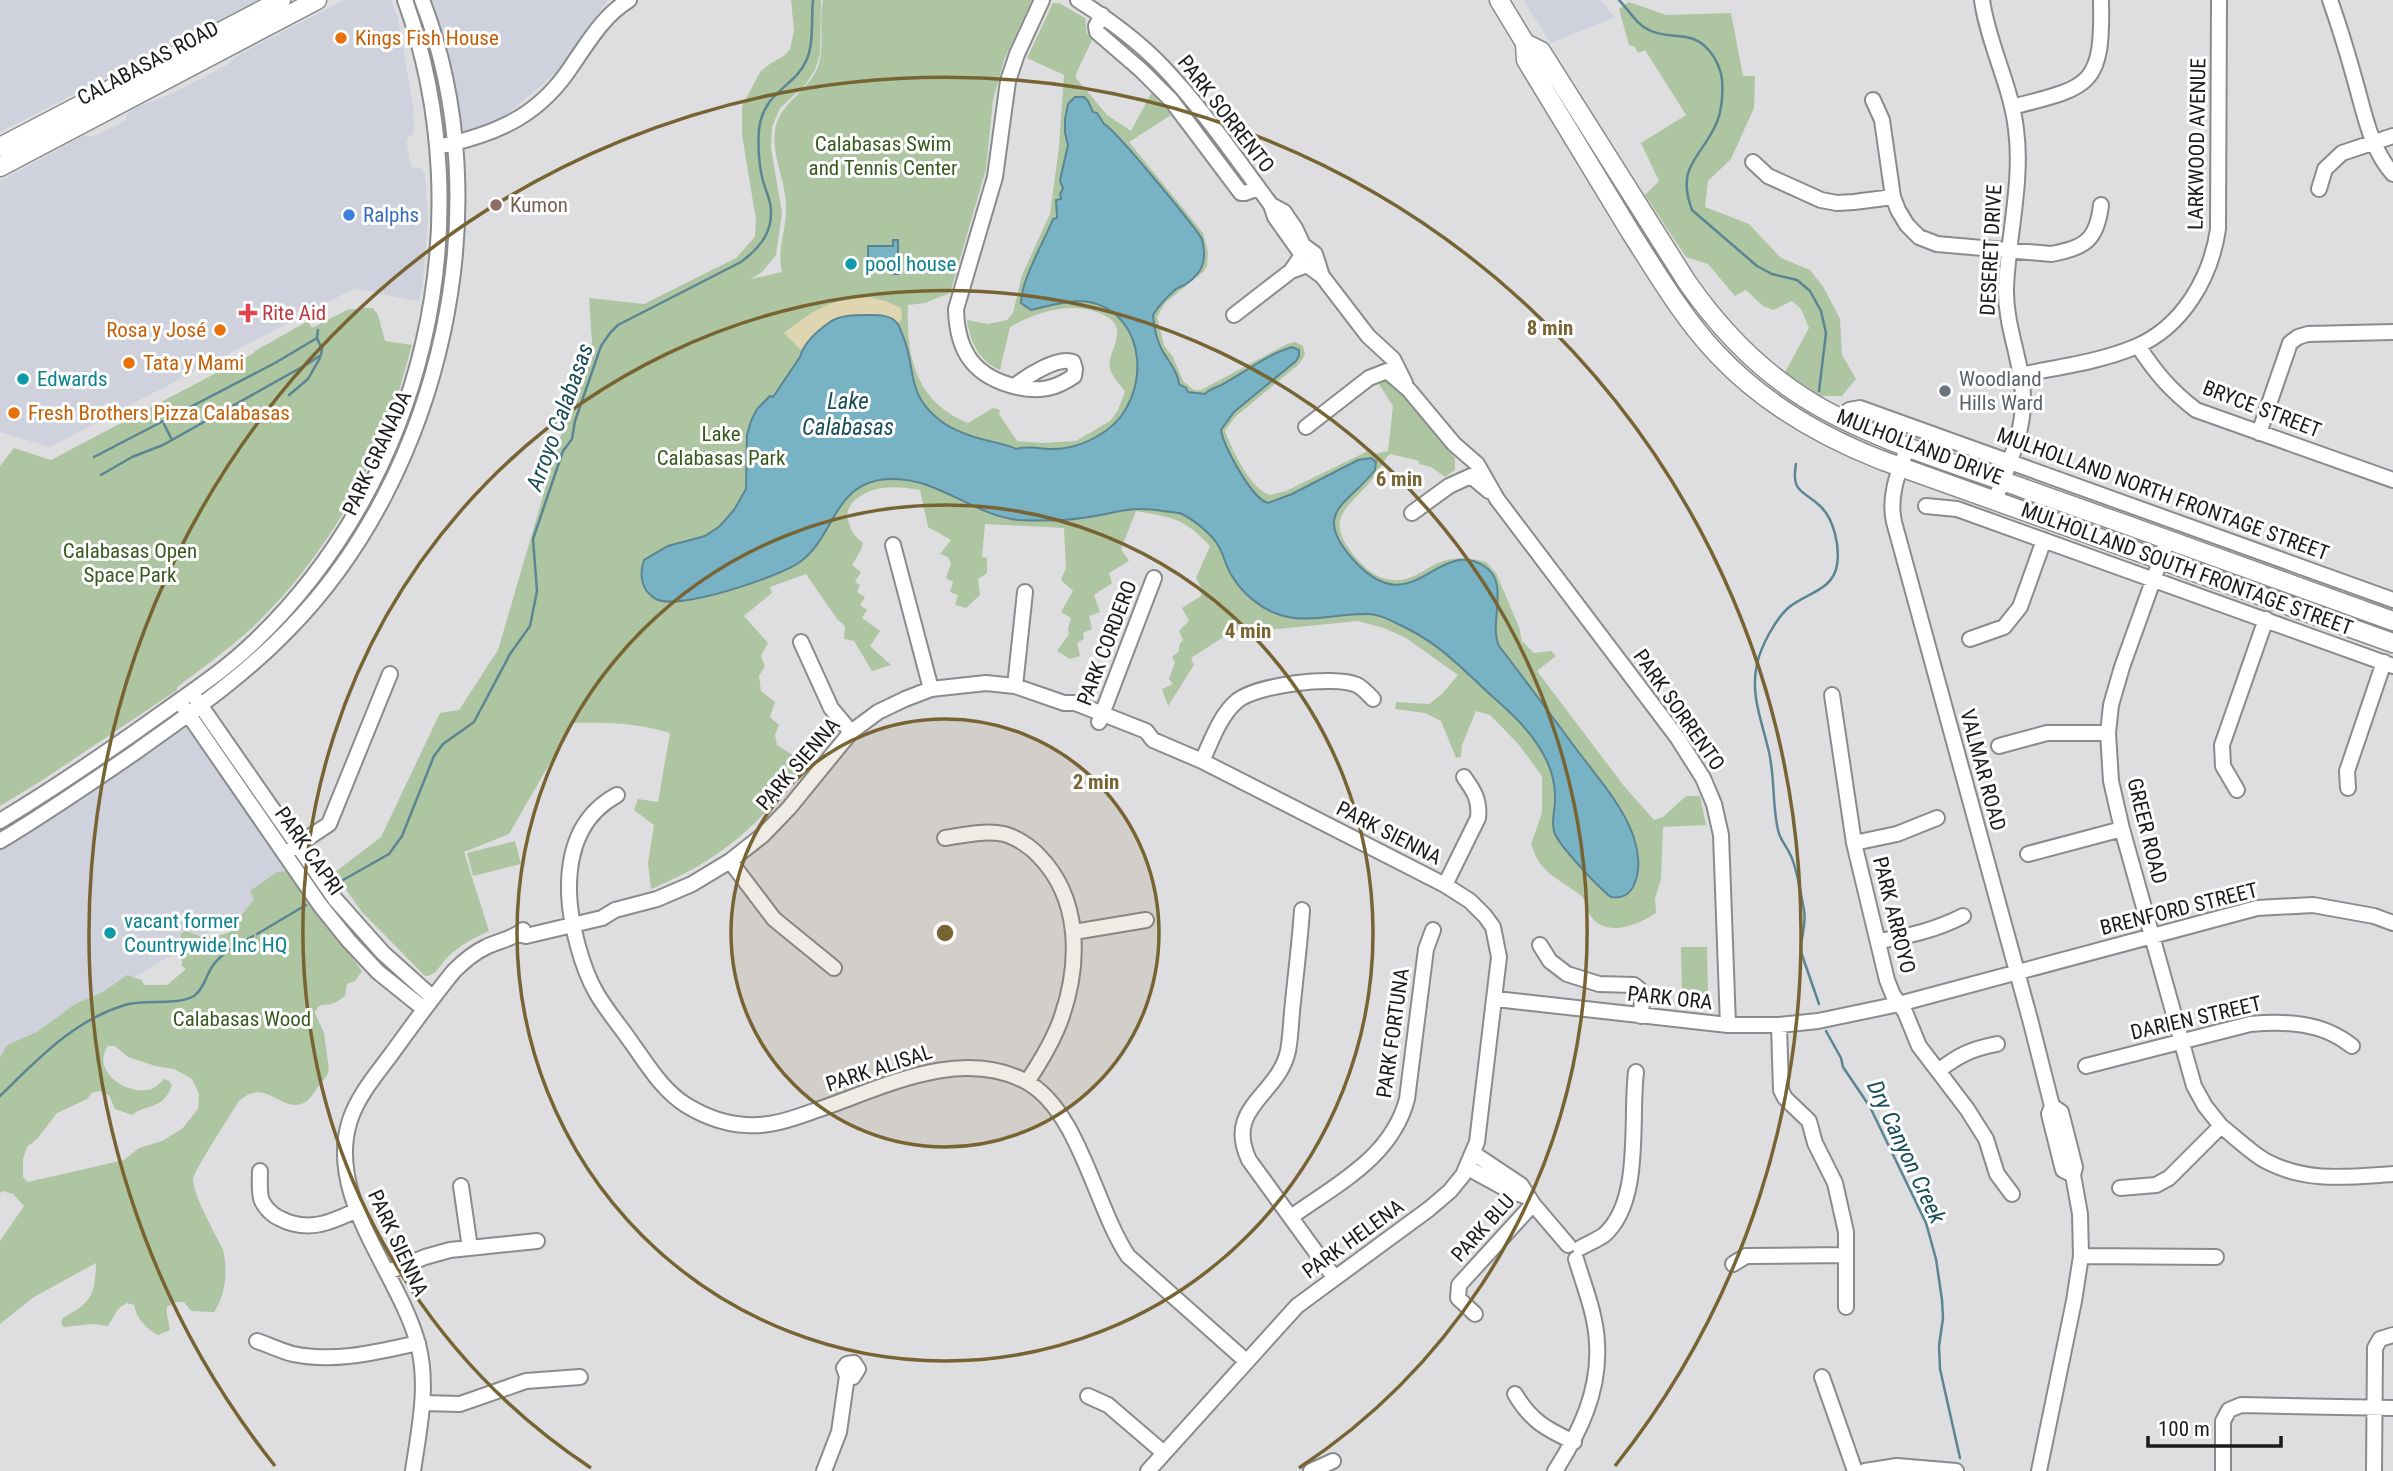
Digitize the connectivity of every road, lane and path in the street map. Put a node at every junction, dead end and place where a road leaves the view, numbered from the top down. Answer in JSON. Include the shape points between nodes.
{"nodes":[{"id":1,"x":317,"y":0,"type":"edge"},
{"id":2,"x":405,"y":0,"type":"edge"},
{"id":3,"x":422,"y":0,"type":"edge"},
{"id":4,"x":629,"y":0,"type":"edge"},
{"id":5,"x":1042,"y":0,"type":"edge"},
{"id":6,"x":1078,"y":0,"type":"edge"},
{"id":7,"x":1499,"y":0,"type":"edge"},
{"id":8,"x":1982,"y":0,"type":"edge"},
{"id":9,"x":2101,"y":0,"type":"edge"},
{"id":10,"x":2219,"y":0,"type":"edge"},
{"id":11,"x":2330,"y":0,"type":"edge"},
{"id":12,"x":276,"y":8,"type":"edge"},
{"id":13,"x":1525,"y":43,"type":"junction"},
{"id":14,"x":1873,"y":100,"type":"dead end"},
{"id":15,"x":96,"y":106,"type":"junction"},
{"id":16,"x":2012,"y":107,"type":"junction"},
{"id":17,"x":2393,"y":136,"type":"edge"},
{"id":18,"x":2372,"y":142,"type":"junction"},
{"id":19,"x":454,"y":144,"type":"junction"},
{"id":20,"x":0,"y":147,"type":"edge"},
{"id":21,"x":438,"y":148,"type":"junction"},
{"id":22,"x":1606,"y":153,"type":"junction"},
{"id":23,"x":1754,"y":162,"type":"dead end"},
{"id":24,"x":1588,"y":163,"type":"junction"},
{"id":25,"x":0,"y":167,"type":"edge"},
{"id":26,"x":2393,"y":174,"type":"edge"},
{"id":27,"x":2319,"y":189,"type":"dead end"},
{"id":28,"x":1893,"y":197,"type":"junction"},
{"id":29,"x":2101,"y":205,"type":"dead end"},
{"id":30,"x":2009,"y":251,"type":"junction"},
{"id":31,"x":1308,"y":257,"type":"junction"},
{"id":32,"x":1234,"y":315,"type":"dead end"},
{"id":33,"x":2393,"y":332,"type":"edge"},
{"id":34,"x":2138,"y":346,"type":"junction"},
{"id":35,"x":1388,"y":364,"type":"junction"},
{"id":36,"x":2020,"y":375,"type":"junction"},
{"id":37,"x":1015,"y":386,"type":"dead end"},
{"id":38,"x":1842,"y":419,"type":"junction"},
{"id":39,"x":1306,"y":427,"type":"dead end"},
{"id":40,"x":2259,"y":433,"type":"junction"},
{"id":41,"x":1908,"y":446,"type":"junction"},
{"id":42,"x":2009,"y":461,"type":"junction"},
{"id":43,"x":1900,"y":467,"type":"junction"},
{"id":44,"x":1473,"y":468,"type":"junction"},
{"id":45,"x":2002,"y":480,"type":"junction"},
{"id":46,"x":2393,"y":480,"type":"edge"},
{"id":47,"x":1995,"y":501,"type":"junction"},
{"id":48,"x":1926,"y":506,"type":"dead end"},
{"id":49,"x":1412,"y":513,"type":"dead end"},
{"id":50,"x":2168,"y":539,"type":"junction"},
{"id":51,"x":2044,"y":540,"type":"junction"},
{"id":52,"x":894,"y":545,"type":"dead end"},
{"id":53,"x":2160,"y":561,"type":"junction"},
{"id":54,"x":1154,"y":578,"type":"dead end"},
{"id":55,"x":2153,"y":579,"type":"junction"},
{"id":56,"x":1025,"y":592,"type":"dead end"},
{"id":57,"x":2393,"y":600,"type":"edge"},
{"id":58,"x":2266,"y":619,"type":"junction"},
{"id":59,"x":2393,"y":621,"type":"edge"},
{"id":60,"x":1970,"y":639,"type":"dead end"},
{"id":61,"x":801,"y":642,"type":"dead end"},
{"id":62,"x":2393,"y":643,"type":"edge"},
{"id":63,"x":2389,"y":664,"type":"edge"},
{"id":64,"x":390,"y":674,"type":"dead end"},
{"id":65,"x":1015,"y":686,"type":"junction"},
{"id":66,"x":931,"y":690,"type":"junction"},
{"id":67,"x":1832,"y":695,"type":"dead end"},
{"id":68,"x":185,"y":697,"type":"junction"},
{"id":69,"x":1373,"y":699,"type":"dead end"},
{"id":70,"x":201,"y":706,"type":"junction"},
{"id":71,"x":188,"y":715,"type":"junction"},
{"id":72,"x":1101,"y":718,"type":"junction"},
{"id":73,"x":851,"y":732,"type":"junction"},
{"id":74,"x":2108,"y":733,"type":"junction"},
{"id":75,"x":1999,"y":746,"type":"dead end"},
{"id":76,"x":1202,"y":761,"type":"junction"},
{"id":77,"x":1464,"y":777,"type":"dead end"},
{"id":78,"x":2348,"y":788,"type":"dead end"},
{"id":79,"x":2237,"y":790,"type":"dead end"},
{"id":80,"x":617,"y":794,"type":"dead end"},
{"id":81,"x":1937,"y":818,"type":"dead end"},
{"id":82,"x":0,"y":821,"type":"edge"},
{"id":83,"x":2122,"y":829,"type":"junction"},
{"id":84,"x":945,"y":838,"type":"dead end"},
{"id":85,"x":0,"y":841,"type":"edge"},
{"id":86,"x":1854,"y":843,"type":"junction"},
{"id":87,"x":291,"y":849,"type":"junction"},
{"id":88,"x":2028,"y":854,"type":"dead end"},
{"id":89,"x":730,"y":861,"type":"junction"},
{"id":90,"x":1445,"y":886,"type":"junction"},
{"id":91,"x":1302,"y":910,"type":"dead end"},
{"id":92,"x":1963,"y":916,"type":"dead end"},
{"id":93,"x":573,"y":920,"type":"junction"},
{"id":94,"x":1146,"y":920,"type":"dead end"},
{"id":95,"x":2393,"y":923,"type":"edge"},
{"id":96,"x":1433,"y":930,"type":"dead end"},
{"id":97,"x":1074,"y":932,"type":"junction"},
{"id":98,"x":2152,"y":935,"type":"junction"},
{"id":99,"x":1879,"y":941,"type":"junction"},
{"id":100,"x":1540,"y":945,"type":"dead end"},
{"id":101,"x":834,"y":968,"type":"dead end"},
{"id":102,"x":2017,"y":972,"type":"junction"},
{"id":103,"x":1496,"y":999,"type":"junction"},
{"id":104,"x":428,"y":1003,"type":"junction"},
{"id":105,"x":1899,"y":1004,"type":"junction"},
{"id":106,"x":1642,"y":1016,"type":"junction"},
{"id":107,"x":1728,"y":1025,"type":"junction"},
{"id":108,"x":1779,"y":1025,"type":"junction"},
{"id":109,"x":2180,"y":1041,"type":"junction"},
{"id":110,"x":1997,"y":1044,"type":"dead end"},
{"id":111,"x":2352,"y":1046,"type":"dead end"},
{"id":112,"x":2086,"y":1066,"type":"dead end"},
{"id":113,"x":1938,"y":1071,"type":"junction"},
{"id":114,"x":1636,"y":1072,"type":"dead end"},
{"id":115,"x":1027,"y":1082,"type":"junction"},
{"id":116,"x":2221,"y":1126,"type":"junction"},
{"id":117,"x":1473,"y":1153,"type":"junction"},
{"id":118,"x":1468,"y":1168,"type":"junction"},
{"id":119,"x":260,"y":1171,"type":"dead end"},
{"id":120,"x":2393,"y":1174,"type":"edge"},
{"id":121,"x":461,"y":1186,"type":"dead end"},
{"id":122,"x":2120,"y":1188,"type":"dead end"},
{"id":123,"x":2012,"y":1194,"type":"dead end"},
{"id":124,"x":1531,"y":1200,"type":"junction"},
{"id":125,"x":357,"y":1210,"type":"junction"},
{"id":126,"x":1291,"y":1217,"type":"junction"},
{"id":127,"x":537,"y":1241,"type":"dead end"},
{"id":128,"x":470,"y":1248,"type":"junction"},
{"id":129,"x":1575,"y":1251,"type":"junction"},
{"id":130,"x":1846,"y":1255,"type":"junction"},
{"id":131,"x":2081,"y":1256,"type":"junction"},
{"id":132,"x":2216,"y":1257,"type":"dead end"},
{"id":133,"x":1733,"y":1264,"type":"dead end"},
{"id":134,"x":388,"y":1272,"type":"junction"},
{"id":135,"x":1334,"y":1277,"type":"junction"},
{"id":136,"x":1846,"y":1307,"type":"dead end"},
{"id":137,"x":1475,"y":1314,"type":"dead end"},
{"id":138,"x":2393,"y":1335,"type":"edge"},
{"id":139,"x":257,"y":1341,"type":"dead end"},
{"id":140,"x":418,"y":1343,"type":"junction"},
{"id":141,"x":1246,"y":1361,"type":"junction"},
{"id":142,"x":846,"y":1376,"type":"dead end"},
{"id":143,"x":580,"y":1377,"type":"dead end"},
{"id":144,"x":1822,"y":1377,"type":"dead end"},
{"id":145,"x":1515,"y":1394,"type":"dead end"},
{"id":146,"x":1088,"y":1396,"type":"dead end"},
{"id":147,"x":422,"y":1403,"type":"junction"},
{"id":148,"x":2374,"y":1407,"type":"junction"},
{"id":149,"x":2393,"y":1408,"type":"edge"},
{"id":150,"x":1574,"y":1442,"type":"junction"},
{"id":151,"x":1164,"y":1453,"type":"junction"},
{"id":152,"x":1333,"y":1461,"type":"dead end"},
{"id":153,"x":413,"y":1471,"type":"edge"},
{"id":154,"x":824,"y":1471,"type":"edge"},
{"id":155,"x":1148,"y":1471,"type":"edge"},
{"id":156,"x":1311,"y":1471,"type":"edge"},
{"id":157,"x":1555,"y":1471,"type":"edge"},
{"id":158,"x":1855,"y":1471,"type":"edge"},
{"id":159,"x":1865,"y":1471,"type":"edge"},
{"id":160,"x":1948,"y":1471,"type":"edge"},
{"id":161,"x":1956,"y":1471,"type":"edge"},
{"id":162,"x":2039,"y":1471,"type":"edge"},
{"id":163,"x":2223,"y":1471,"type":"edge"},
{"id":164,"x":2374,"y":1471,"type":"edge"}],
"edges":[{"from":1,"to":12,"type":"main road","name":"CALABASAS ROAD"},
{"from":2,"to":21,"type":"street","name":"PARK GRANADA","via":[[426,71]]},
{"from":3,"to":19,"type":"street","name":"PARK GRANADA","via":[[446,85]]},
{"from":4,"to":19,"type":"street","via":[[603,22],[544,100],[498,130]]},
{"from":5,"to":37,"type":"street","via":[[1008,81],[995,177],[956,309],[961,343],[970,360],[987,377]]},
{"from":6,"to":31,"type":"street","name":"PARK SORRENTO","via":[[1102,15],[1097,32],[1171,100],[1241,192],[1258,188]]},
{"from":7,"to":13,"type":"main road","name":"MULHOLLAND DRIVE"},
{"from":8,"to":16,"type":"street","name":"DESERET DRIVE"},
{"from":9,"to":16,"type":"street","via":[[2099,55],[2093,72],[2065,94]]},
{"from":10,"to":34,"type":"street","name":"LARKWOOD AVENUE","via":[[2215,252],[2196,294],[2180,314]]},
{"from":11,"to":18,"type":"street"},
{"from":12,"to":15,"type":"main road","name":"CALABASAS ROAD"},
{"from":13,"to":22,"type":"main road","name":"MULHOLLAND DRIVE","via":[[1541,51]]},
{"from":13,"to":24,"type":"main road","name":"MULHOLLAND DRIVE","via":[[1526,60]]},
{"from":14,"to":28,"type":"street","via":[[1882,120]]},
{"from":15,"to":20,"type":"main road","name":"CALABASAS ROAD"},
{"from":15,"to":25,"type":"main road","name":"CALABASAS ROAD"},
{"from":16,"to":30,"type":"street","name":"DESERET DRIVE","via":[[2018,150]]},
{"from":17,"to":18,"type":"street"},
{"from":18,"to":26,"type":"street"},
{"from":18,"to":27,"type":"street","via":[[2342,153],[2325,169]]},
{"from":19,"to":21,"type":"street"},
{"from":19,"to":70,"type":"street","name":"PARK GRANADA","via":[[456,221],[451,286],[431,384],[413,436],[378,508],[335,575],[290,628]]},
{"from":21,"to":68,"type":"street","name":"PARK GRANADA","via":[[440,209],[434,291],[418,370],[386,457],[329,556],[286,608],[254,642]]},
{"from":22,"to":24,"type":"main road"},
{"from":22,"to":38,"type":"main road","name":"MULHOLLAND DRIVE","via":[[1687,282],[1721,326],[1774,377]]},
{"from":23,"to":28,"type":"street","via":[[1768,176],[1821,200],[1837,203]]},
{"from":24,"to":43,"type":"main road","name":"MULHOLLAND DRIVE","via":[[1680,310],[1725,362],[1808,426]]},
{"from":28,"to":30,"type":"street","via":[[1907,225],[1919,237],[1937,244]]},
{"from":29,"to":30,"type":"street","via":[[2098,226],[2086,242],[2052,254]]},
{"from":30,"to":36,"type":"street","name":"DESERET DRIVE","via":[[2006,310]]},
{"from":31,"to":32,"type":"street"},
{"from":31,"to":35,"type":"street","name":"PARK SORRENTO"},
{"from":33,"to":40,"type":"street","via":[[2308,334],[2290,343]]},
{"from":34,"to":36,"type":"street","name":"LARKWOOD AVENUE"},
{"from":34,"to":40,"type":"street","name":"BRYCE STREET","via":[[2173,393],[2196,410]]},
{"from":35,"to":39,"type":"street"},
{"from":35,"to":44,"type":"street","name":"PARK SORRENTO"},
{"from":36,"to":42,"type":"street","name":"DESERET DRIVE","via":[[2022,413]]},
{"from":38,"to":41,"type":"main road","name":"MULHOLLAND DRIVE"},
{"from":38,"to":42,"type":"street","name":"MULHOLLAND NORTH FRONTAGE STREET","via":[[1850,410],[1860,408]]},
{"from":40,"to":46,"type":"street","name":"BRYCE STREET"},
{"from":41,"to":43,"type":"street","name":"VALMAR ROAD"},
{"from":41,"to":45,"type":"main road","name":"MULHOLLAND DRIVE"},
{"from":42,"to":45,"type":"street","name":"DESERET DRIVE"},
{"from":42,"to":57,"type":"street","name":"MULHOLLAND NORTH FRONTAGE STREET"},
{"from":43,"to":47,"type":"main road","name":"MULHOLLAND DRIVE"},
{"from":43,"to":102,"type":"street","name":"VALMAR ROAD","via":[[1892,498],[1894,522]]},
{"from":44,"to":49,"type":"street"},
{"from":44,"to":107,"type":"street","name":"PARK SORRENTO","via":[[1678,737],[1703,778],[1721,835]]},
{"from":45,"to":47,"type":"street","name":"DESERET DRIVE"},
{"from":45,"to":50,"type":"main road","name":"MULHOLLAND DRIVE"},
{"from":47,"to":53,"type":"main road","name":"MULHOLLAND DRIVE"},
{"from":48,"to":51,"type":"street","name":"MULHOLLAND SOUTH FRONTAGE STREET","via":[[1957,509]]},
{"from":50,"to":53,"type":"street","name":"GREER ROAD"},
{"from":50,"to":59,"type":"main road","name":"MULHOLLAND DRIVE"},
{"from":51,"to":55,"type":"street","name":"MULHOLLAND SOUTH FRONTAGE STREET"},
{"from":51,"to":60,"type":"street","via":[[2020,607],[2004,627]]},
{"from":52,"to":66,"type":"street"},
{"from":53,"to":55,"type":"street","name":"GREER ROAD"},
{"from":53,"to":62,"type":"main road","name":"MULHOLLAND DRIVE"},
{"from":54,"to":72,"type":"street","name":"PARK CORDERO"},
{"from":55,"to":58,"type":"street","name":"MULHOLLAND SOUTH FRONTAGE STREET"},
{"from":55,"to":74,"type":"street","name":"GREER ROAD","via":[[2110,705]]},
{"from":56,"to":65,"type":"street"},
{"from":58,"to":63,"type":"street","name":"MULHOLLAND SOUTH FRONTAGE STREET"},
{"from":58,"to":79,"type":"street","via":[[2222,745],[2223,766]]},
{"from":61,"to":73,"type":"street","via":[[831,708]]},
{"from":63,"to":78,"type":"street","via":[[2347,771]]},
{"from":64,"to":87,"type":"street","via":[[329,824]]},
{"from":65,"to":66,"type":"street","name":"PARK SIENNA"},
{"from":65,"to":72,"type":"street","name":"PARK SIENNA"},
{"from":66,"to":73,"type":"street","name":"PARK SIENNA","via":[[878,712]]},
{"from":67,"to":86,"type":"street","name":"PARK ARROYO"},
{"from":68,"to":70,"type":"street","name":"PARK CAPRI"},
{"from":68,"to":71,"type":"street","name":"PARK CAPRI"},
{"from":68,"to":82,"type":"street","name":"PARK GRANADA"},
{"from":69,"to":76,"type":"street","via":[[1359,686],[1345,682],[1254,691],[1225,715]]},
{"from":70,"to":71,"type":"street","name":"PARK GRANADA"},
{"from":70,"to":87,"type":"street","name":"PARK CAPRI"},
{"from":71,"to":85,"type":"street","name":"PARK GRANADA"},
{"from":71,"to":87,"type":"street","name":"PARK CAPRI"},
{"from":72,"to":76,"type":"street","name":"PARK SIENNA","via":[[1144,741],[1153,740]]},
{"from":73,"to":89,"type":"street","name":"PARK SIENNA","via":[[789,808]]},
{"from":74,"to":75,"type":"street","via":[[2047,733]]},
{"from":74,"to":83,"type":"street","name":"GREER ROAD","via":[[2111,781]]},
{"from":76,"to":90,"type":"street","name":"PARK SIENNA"},
{"from":77,"to":90,"type":"street","via":[[1476,793],[1478,818]]},
{"from":80,"to":93,"type":"street","name":"PARK ALISAL","via":[[587,819],[578,839],[570,876]]},
{"from":81,"to":86,"type":"street","via":[[1897,834]]},
{"from":83,"to":88,"type":"street"},
{"from":83,"to":98,"type":"street","name":"GREER ROAD"},
{"from":84,"to":97,"type":"street","via":[[1004,834],[1032,849],[1059,883]]},
{"from":86,"to":99,"type":"street","name":"PARK ARROYO"},
{"from":87,"to":104,"type":"street","name":"PARK CAPRI","via":[[320,905],[349,941],[378,972]]},
{"from":89,"to":93,"type":"street","name":"PARK SIENNA","via":[[657,899],[602,918]]},
{"from":89,"to":101,"type":"street","via":[[774,919]]},
{"from":90,"to":103,"type":"street","name":"PARK SIENNA","via":[[1470,901],[1493,927],[1499,957]]},
{"from":91,"to":126,"type":"street","via":[[1288,1050],[1278,1075],[1241,1128],[1249,1160]]},
{"from":92,"to":99,"type":"street","via":[[1933,930]]},
{"from":93,"to":104,"type":"street","name":"PARK SIENNA","via":[[526,936],[518,934],[468,957]]},
{"from":93,"to":115,"type":"street","name":"PARK ALISAL","via":[[596,993],[661,1083],[685,1104],[719,1120],[747,1125],[779,1123],[947,1069],[972,1067]]},
{"from":94,"to":97,"type":"street"},
{"from":95,"to":98,"type":"street","name":"BRENFORD STREET","via":[[2313,905],[2257,908]]},
{"from":96,"to":126,"type":"street","name":"PARK FORTUNA","via":[[1426,949],[1402,1118],[1375,1156]]},
{"from":97,"to":115,"type":"street","via":[[1063,1014],[1055,1037]]},
{"from":98,"to":102,"type":"street","name":"BRENFORD STREET"},
{"from":98,"to":109,"type":"street","name":"GREER ROAD"},
{"from":99,"to":105,"type":"street","name":"PARK ARROYO","via":[[1887,980]]},
{"from":100,"to":106,"type":"street","via":[[1550,961],[1567,974],[1599,984],[1634,985],[1642,999]]},
{"from":102,"to":105,"type":"street","name":"BRENFORD STREET"},
{"from":102,"to":131,"type":"street","name":"VALMAR ROAD","via":[[2052,1106],[2049,1114],[2063,1170],[2073,1175]]},
{"from":103,"to":106,"type":"street","name":"PARK ORA"},
{"from":103,"to":117,"type":"street","name":"PARK HELENA"},
{"from":104,"to":125,"type":"street","name":"PARK SIENNA","via":[[362,1094],[351,1118],[344,1143],[345,1169]]},
{"from":105,"to":108,"type":"street","name":"PARK ORA"},
{"from":105,"to":113,"type":"street","name":"PARK ARROYO"},
{"from":106,"to":107,"type":"street","name":"PARK ORA"},
{"from":107,"to":108,"type":"street","name":"PARK ORA"},
{"from":108,"to":130,"type":"street","via":[[1781,1090],[1809,1121],[1835,1184],[1846,1232]]},
{"from":109,"to":111,"type":"street","name":"DARIEN STREET","via":[[2277,1021],[2336,1033]]},
{"from":109,"to":112,"type":"street","name":"DARIEN STREET"},
{"from":109,"to":116,"type":"street","name":"GREER ROAD","via":[[2194,1086]]},
{"from":110,"to":113,"type":"street","via":[[1974,1048]]},
{"from":113,"to":123,"type":"street","name":"PARK ARROYO","via":[[1986,1139],[1997,1174]]},
{"from":114,"to":129,"type":"street","via":[[1628,1194],[1604,1235]]},
{"from":115,"to":141,"type":"street","name":"PARK ALISAL","via":[[1054,1105],[1069,1129],[1115,1237],[1128,1256]]},
{"from":116,"to":120,"type":"street","name":"GREER ROAD","via":[[2262,1159],[2286,1171],[2329,1178]]},
{"from":116,"to":122,"type":"street","via":[[2169,1178],[2156,1185]]},
{"from":117,"to":118,"type":"street","name":"PARK HELENA"},
{"from":117,"to":124,"type":"street","via":[[1516,1180]]},
{"from":118,"to":124,"type":"street"},
{"from":118,"to":135,"type":"street","name":"PARK HELENA","via":[[1429,1209]]},
{"from":119,"to":125,"type":"street","via":[[261,1200],[274,1216],[291,1225],[330,1223]]},
{"from":121,"to":128,"type":"street"},
{"from":124,"to":129,"type":"street"},
{"from":124,"to":137,"type":"street","name":"PARK BLU","via":[[1459,1285],[1458,1298]]},
{"from":125,"to":134,"type":"street","name":"PARK SIENNA"},
{"from":126,"to":135,"type":"street"},
{"from":127,"to":128,"type":"street"},
{"from":128,"to":134,"type":"street","via":[[425,1257]]},
{"from":129,"to":150,"type":"street","via":[[1592,1310],[1598,1359],[1587,1414]]},
{"from":130,"to":133,"type":"street","via":[[1746,1256]]},
{"from":130,"to":136,"type":"street"},
{"from":131,"to":132,"type":"street"},
{"from":131,"to":162,"type":"street"},
{"from":134,"to":140,"type":"street","name":"PARK SIENNA"},
{"from":135,"to":141,"type":"street","name":"PARK HELENA","via":[[1297,1306]]},
{"from":138,"to":148,"type":"street","via":[[2380,1339],[2375,1348]]},
{"from":139,"to":140,"type":"street","via":[[293,1354],[330,1357]]},
{"from":140,"to":147,"type":"street","name":"PARK SIENNA"},
{"from":141,"to":151,"type":"street","name":"PARK HELENA"},
{"from":142,"to":154,"type":"street","via":[[839,1432]]},
{"from":143,"to":147,"type":"street","via":[[526,1381],[460,1404]]},
{"from":144,"to":158,"type":"street"},
{"from":145,"to":150,"type":"street","via":[[1542,1426]]},
{"from":146,"to":151,"type":"street","via":[[1108,1405]]},
{"from":147,"to":153,"type":"street","name":"PARK SIENNA"},
{"from":148,"to":149,"type":"street"},
{"from":148,"to":163,"type":"street","via":[[2241,1405],[2229,1410],[2223,1421]]},
{"from":148,"to":164,"type":"street"},
{"from":150,"to":157,"type":"street"},
{"from":151,"to":155,"type":"street","name":"PARK HELENA"},
{"from":152,"to":156,"type":"street"},
{"from":159,"to":160,"type":"street","via":[[1897,1466]]},
{"from":160,"to":161,"type":"street"}]}
